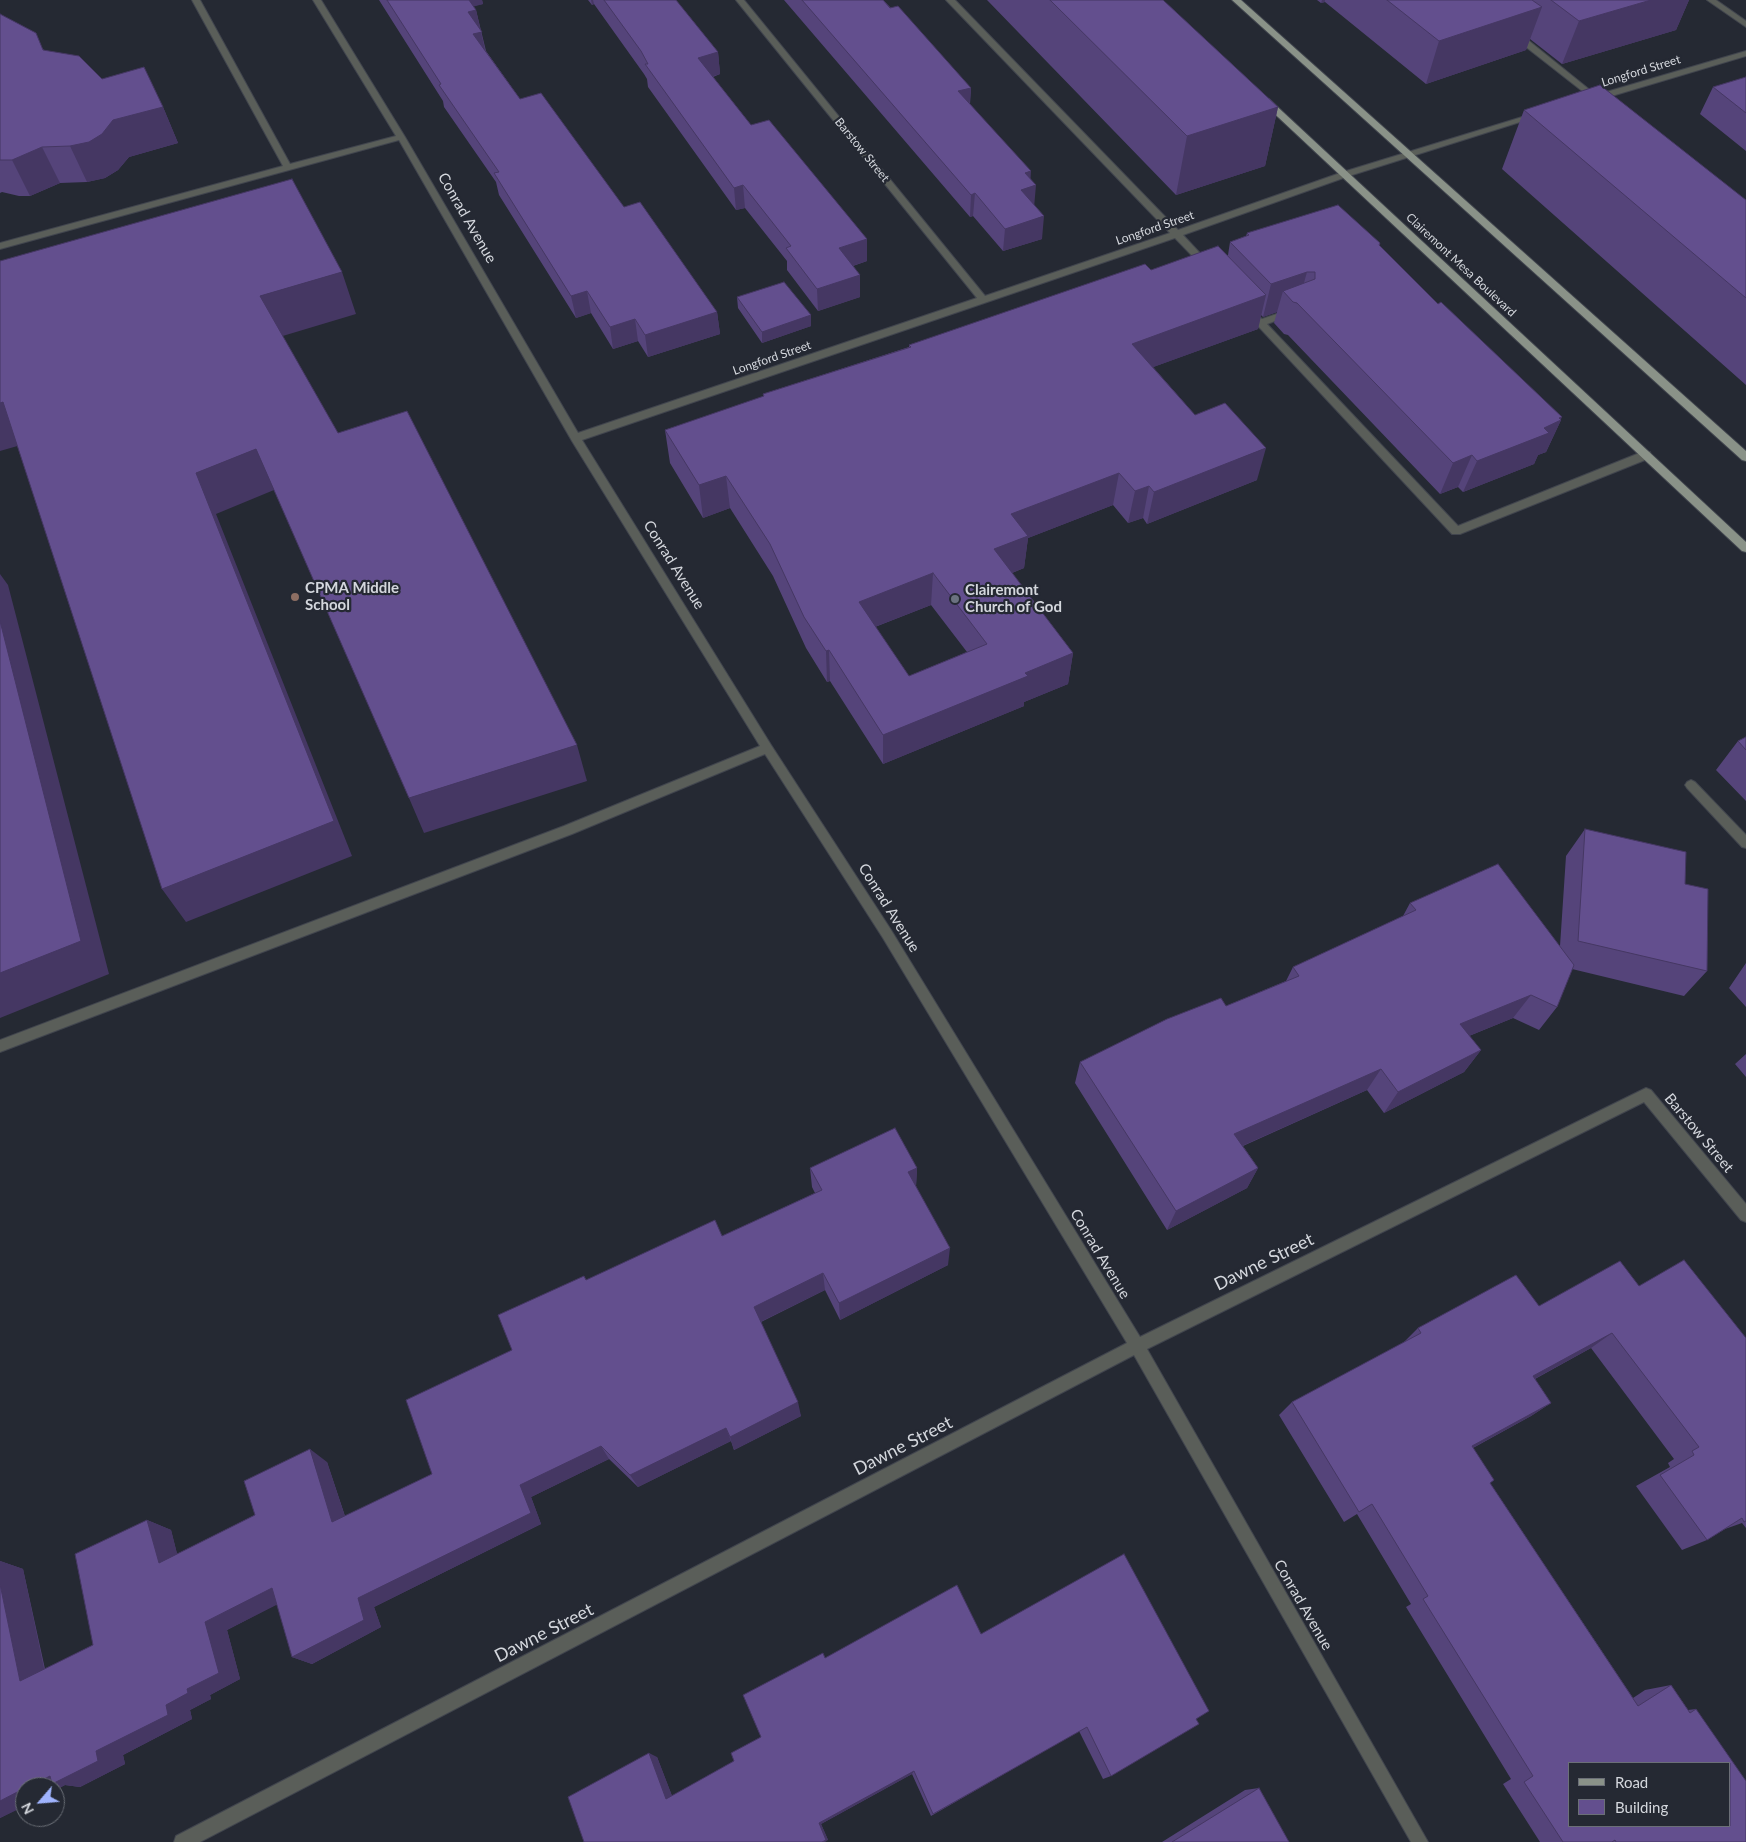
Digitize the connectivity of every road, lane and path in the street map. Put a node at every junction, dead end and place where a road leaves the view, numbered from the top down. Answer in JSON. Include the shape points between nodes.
{"nodes":[{"id":1,"x":196,"y":0,"type":"edge"},
{"id":2,"x":317,"y":0,"type":"edge"},
{"id":3,"x":740,"y":0,"type":"edge"},
{"id":4,"x":950,"y":0,"type":"edge"},
{"id":5,"x":1236,"y":0,"type":"edge"},
{"id":6,"x":1711,"y":0,"type":"edge"},
{"id":7,"x":1746,"y":25,"type":"edge"},
{"id":8,"x":1510,"y":30,"type":"edge"},
{"id":9,"x":1746,"y":53,"type":"edge"},
{"id":10,"x":1258,"y":93,"type":"edge"},
{"id":11,"x":1540,"y":114,"type":"edge"},
{"id":12,"x":401,"y":137,"type":"junction"},
{"id":13,"x":1408,"y":155,"type":"junction"},
{"id":14,"x":288,"y":168,"type":"junction"},
{"id":15,"x":1346,"y":174,"type":"junction"},
{"id":16,"x":1176,"y":234,"type":"junction"},
{"id":17,"x":0,"y":246,"type":"edge"},
{"id":18,"x":1215,"y":275,"type":"edge"},
{"id":19,"x":983,"y":299,"type":"junction"},
{"id":20,"x":1241,"y":302,"type":"edge"},
{"id":21,"x":1302,"y":308,"type":"edge"},
{"id":22,"x":1260,"y":323,"type":"junction"},
{"id":23,"x":576,"y":438,"type":"junction"},
{"id":24,"x":1646,"y":455,"type":"junction"},
{"id":25,"x":1746,"y":456,"type":"edge"},
{"id":26,"x":1746,"y":548,"type":"edge"},
{"id":27,"x":767,"y":748,"type":"junction"},
{"id":28,"x":1691,"y":785,"type":"dead end"},
{"id":29,"x":1746,"y":843,"type":"edge"},
{"id":30,"x":0,"y":1046,"type":"edge"},
{"id":31,"x":1646,"y":1094,"type":"joint"},
{"id":32,"x":1746,"y":1215,"type":"edge"},
{"id":33,"x":1136,"y":1346,"type":"junction"},
{"id":34,"x":182,"y":1842,"type":"edge"},
{"id":35,"x":1420,"y":1842,"type":"edge"}],
"edges":[{"from":1,"to":14,"type":"street"},
{"from":2,"to":12,"type":"street","name":"Conrad Avenue"},
{"from":3,"to":19,"type":"street","name":"Barstow Street"},
{"from":4,"to":16,"type":"street"},
{"from":5,"to":13,"type":"main road"},
{"from":6,"to":7,"type":"street"},
{"from":8,"to":9,"type":"street","name":"Longford Street","via":[[1591,99]]},
{"from":10,"to":15,"type":"main road","name":"Clairemont Mesa Boulevard"},
{"from":11,"to":13,"type":"street","name":"Longford Street"},
{"from":12,"to":14,"type":"street"},
{"from":12,"to":23,"type":"street","name":"Conrad Avenue"},
{"from":13,"to":15,"type":"street","name":"Longford Street"},
{"from":13,"to":25,"type":"main road"},
{"from":14,"to":17,"type":"street"},
{"from":15,"to":16,"type":"street","name":"Longford Street"},
{"from":15,"to":24,"type":"main road","name":"Clairemont Mesa Boulevard"},
{"from":16,"to":18,"type":"street"},
{"from":16,"to":19,"type":"street","name":"Longford Street"},
{"from":19,"to":23,"type":"street","name":"Longford Street"},
{"from":20,"to":22,"type":"street"},
{"from":21,"to":22,"type":"street"},
{"from":22,"to":24,"type":"street","via":[[1456,531]]},
{"from":23,"to":27,"type":"street","name":"Conrad Avenue"},
{"from":24,"to":26,"type":"main road","name":"Clairemont Mesa Boulevard"},
{"from":27,"to":30,"type":"street","via":[[568,830]]},
{"from":27,"to":33,"type":"street","name":"Conrad Avenue","via":[[887,934]]},
{"from":28,"to":29,"type":"street"},
{"from":31,"to":32,"type":"street","name":"Barstow Street"},
{"from":31,"to":33,"type":"street","name":"Dawne Street"},
{"from":33,"to":34,"type":"street","name":"Dawne Street"},
{"from":33,"to":35,"type":"street","name":"Conrad Avenue"}]}
